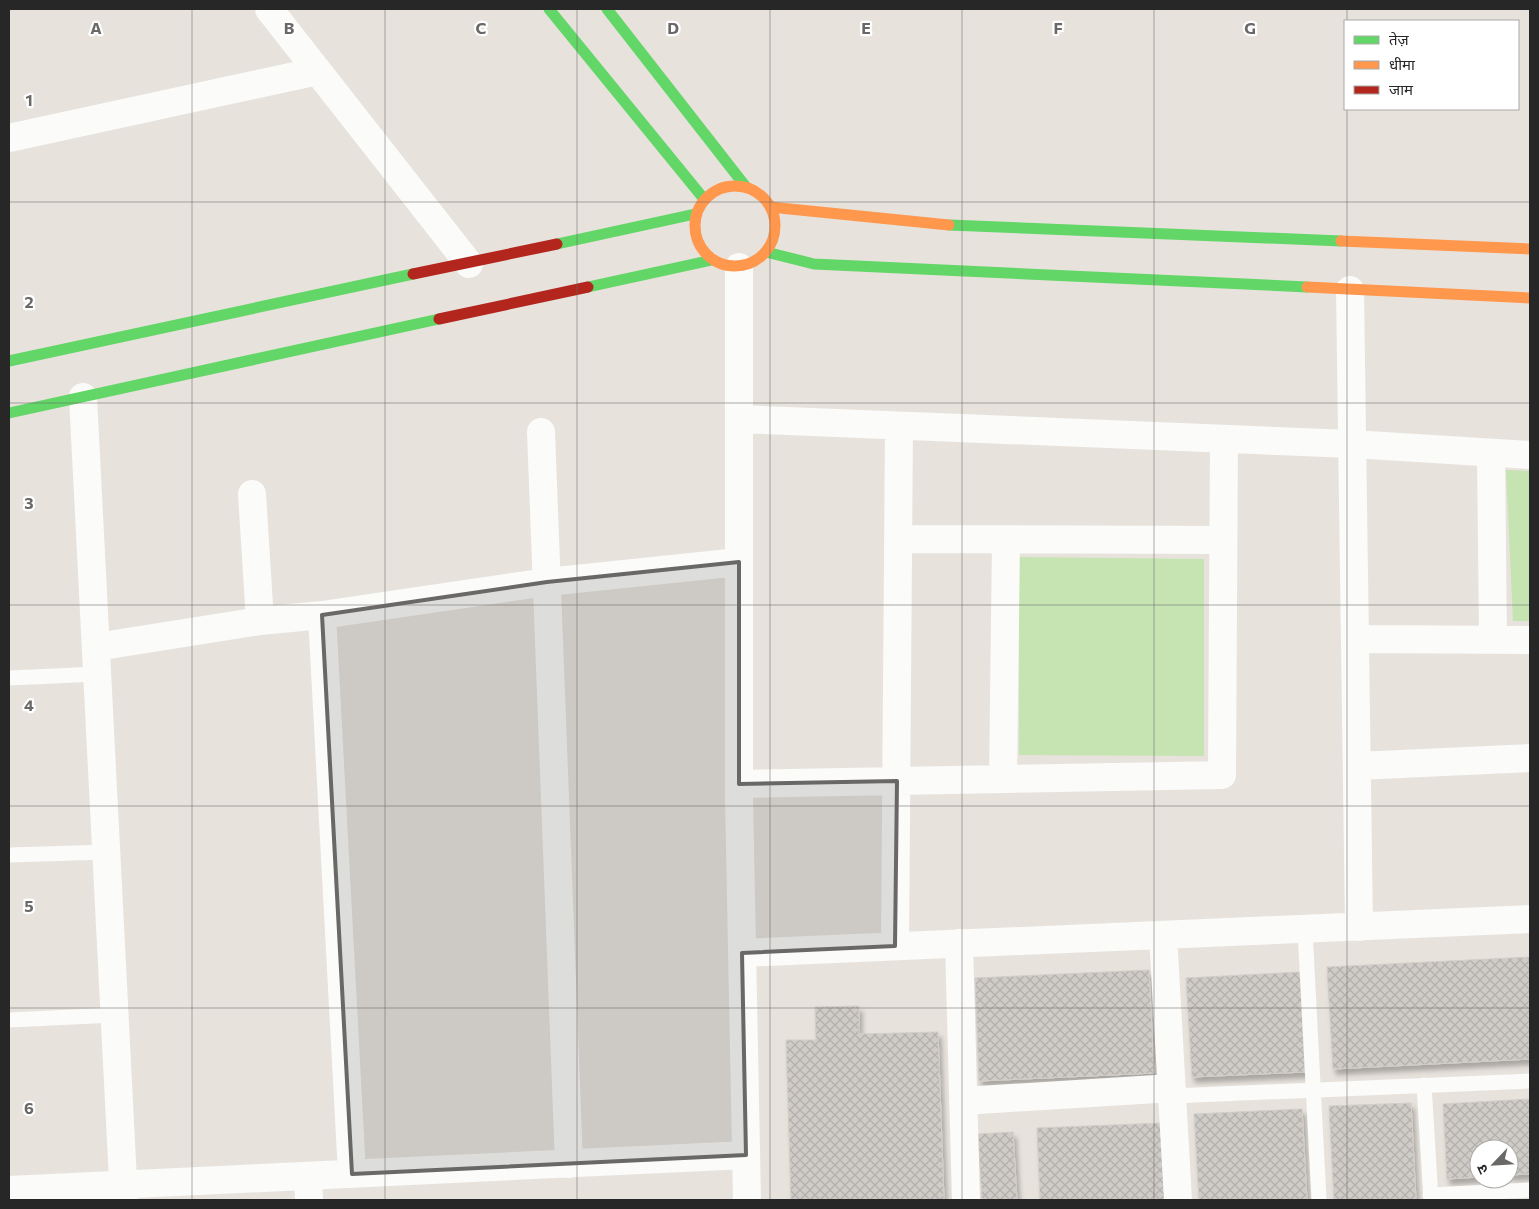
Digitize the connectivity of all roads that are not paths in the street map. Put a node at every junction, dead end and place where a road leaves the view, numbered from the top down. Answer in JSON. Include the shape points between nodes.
{"nodes":[{"id":1,"x":269,"y":9,"type":"edge"},
{"id":2,"x":549,"y":9,"type":"edge"},
{"id":3,"x":606,"y":9,"type":"edge"},
{"id":4,"x":318,"y":71,"type":"junction"},
{"id":5,"x":9,"y":138,"type":"edge"},
{"id":6,"x":746,"y":187,"type":"junction"},
{"id":7,"x":704,"y":199,"type":"junction"},
{"id":8,"x":770,"y":207,"type":"junction"},
{"id":9,"x":695,"y":214,"type":"junction"},
{"id":10,"x":1530,"y":249,"type":"edge"},
{"id":11,"x":766,"y":252,"type":"junction"},
{"id":12,"x":712,"y":260,"type":"junction"},
{"id":13,"x":469,"y":264,"type":"junction"},
{"id":14,"x":739,"y":266,"type":"junction"},
{"id":15,"x":1350,"y":290,"type":"junction"},
{"id":16,"x":1530,"y":298,"type":"edge"},
{"id":17,"x":9,"y":361,"type":"edge"},
{"id":18,"x":83,"y":397,"type":"junction"},
{"id":19,"x":9,"y":413,"type":"edge"},
{"id":20,"x":739,"y":419,"type":"junction"},
{"id":21,"x":899,"y":426,"type":"junction"},
{"id":22,"x":541,"y":432,"type":"dead end"},
{"id":23,"x":1224,"y":439,"type":"junction"},
{"id":24,"x":1352,"y":444,"type":"junction"},
{"id":25,"x":1491,"y":452,"type":"junction"},
{"id":26,"x":1530,"y":455,"type":"edge"},
{"id":27,"x":252,"y":494,"type":"dead end"},
{"id":28,"x":899,"y":539,"type":"junction"},
{"id":29,"x":1006,"y":540,"type":"junction"},
{"id":30,"x":1223,"y":540,"type":"junction"},
{"id":31,"x":739,"y":562,"type":"junction"},
{"id":32,"x":547,"y":582,"type":"junction"},
{"id":33,"x":322,"y":615,"type":"junction"},
{"id":34,"x":260,"y":621,"type":"junction"},
{"id":35,"x":1355,"y":640,"type":"junction"},
{"id":36,"x":1493,"y":640,"type":"junction"},
{"id":37,"x":1530,"y":640,"type":"edge"},
{"id":38,"x":96,"y":647,"type":"junction"},
{"id":39,"x":98,"y":674,"type":"junction"},
{"id":40,"x":9,"y":678,"type":"edge"},
{"id":41,"x":1530,"y":758,"type":"edge"},
{"id":42,"x":1357,"y":766,"type":"junction"},
{"id":43,"x":1003,"y":779,"type":"junction"},
{"id":44,"x":897,"y":780,"type":"junction"},
{"id":45,"x":739,"y":784,"type":"junction"},
{"id":46,"x":106,"y":852,"type":"junction"},
{"id":47,"x":9,"y":855,"type":"edge"},
{"id":48,"x":1530,"y":919,"type":"edge"},
{"id":49,"x":1359,"y":926,"type":"junction"},
{"id":50,"x":1305,"y":929,"type":"junction"},
{"id":51,"x":1163,"y":935,"type":"junction"},
{"id":52,"x":959,"y":943,"type":"junction"},
{"id":53,"x":895,"y":946,"type":"junction"},
{"id":54,"x":742,"y":953,"type":"junction"},
{"id":55,"x":115,"y":1015,"type":"junction"},
{"id":56,"x":9,"y":1020,"type":"edge"},
{"id":57,"x":1530,"y":1081,"type":"edge"},
{"id":58,"x":1424,"y":1085,"type":"junction"},
{"id":59,"x":1313,"y":1090,"type":"junction"},
{"id":60,"x":1172,"y":1092,"type":"junction"},
{"id":61,"x":964,"y":1101,"type":"junction"},
{"id":62,"x":746,"y":1155,"type":"junction"},
{"id":63,"x":569,"y":1164,"type":"junction"},
{"id":64,"x":352,"y":1174,"type":"junction"},
{"id":65,"x":308,"y":1188,"type":"edge"},
{"id":66,"x":9,"y":1190,"type":"edge"},
{"id":67,"x":1530,"y":1190,"type":"edge"},
{"id":68,"x":124,"y":1192,"type":"edge"},
{"id":69,"x":1430,"y":1197,"type":"edge"},
{"id":70,"x":748,"y":1200,"type":"edge"},
{"id":71,"x":966,"y":1200,"type":"edge"},
{"id":72,"x":1178,"y":1200,"type":"edge"},
{"id":73,"x":1319,"y":1200,"type":"edge"}],
"edges":[{"from":1,"to":4,"type":"street"},
{"from":2,"to":7,"type":"street"},
{"from":3,"to":6,"type":"street"},
{"from":4,"to":5,"type":"street"},
{"from":4,"to":13,"type":"street"},
{"from":6,"to":7,"type":"street","via":[[731,185],[715,190]]},
{"from":6,"to":8,"type":"street","via":[[760,194]]},
{"from":7,"to":9,"type":"street"},
{"from":8,"to":10,"type":"street","via":[[952,225]]},
{"from":8,"to":11,"type":"street","via":[[775,224],[774,238]]},
{"from":9,"to":12,"type":"street","via":[[694,231],[699,245]]},
{"from":9,"to":13,"type":"street"},
{"from":11,"to":14,"type":"street","via":[[754,262]]},
{"from":11,"to":15,"type":"street","via":[[814,264]]},
{"from":12,"to":14,"type":"street"},
{"from":12,"to":18,"type":"street"},
{"from":13,"to":17,"type":"street"},
{"from":14,"to":20,"type":"street"},
{"from":15,"to":16,"type":"street"},
{"from":15,"to":24,"type":"street"},
{"from":18,"to":19,"type":"street"},
{"from":18,"to":38,"type":"street"},
{"from":20,"to":21,"type":"street"},
{"from":20,"to":31,"type":"street"},
{"from":21,"to":23,"type":"street"},
{"from":21,"to":28,"type":"street"},
{"from":22,"to":32,"type":"street"},
{"from":23,"to":24,"type":"street"},
{"from":23,"to":30,"type":"street"},
{"from":24,"to":25,"type":"street"},
{"from":24,"to":35,"type":"street"},
{"from":25,"to":26,"type":"street"},
{"from":25,"to":36,"type":"street"},
{"from":27,"to":34,"type":"street"},
{"from":28,"to":29,"type":"street"},
{"from":28,"to":44,"type":"street"},
{"from":29,"to":30,"type":"street"},
{"from":29,"to":43,"type":"street"},
{"from":30,"to":43,"type":"street","via":[[1222,775]]},
{"from":31,"to":32,"type":"street"},
{"from":31,"to":45,"type":"street"},
{"from":32,"to":33,"type":"street"},
{"from":32,"to":63,"type":"street"},
{"from":33,"to":34,"type":"street"},
{"from":33,"to":64,"type":"street"},
{"from":34,"to":38,"type":"street"},
{"from":35,"to":36,"type":"street"},
{"from":35,"to":42,"type":"street"},
{"from":36,"to":37,"type":"street"},
{"from":38,"to":39,"type":"street"},
{"from":39,"to":40,"type":"lane"},
{"from":39,"to":46,"type":"street"},
{"from":41,"to":42,"type":"street"},
{"from":42,"to":49,"type":"street"},
{"from":43,"to":44,"type":"street"},
{"from":44,"to":45,"type":"street"},
{"from":44,"to":53,"type":"street"},
{"from":45,"to":54,"type":"street"},
{"from":46,"to":47,"type":"lane"},
{"from":46,"to":55,"type":"street"},
{"from":48,"to":49,"type":"street"},
{"from":49,"to":50,"type":"street"},
{"from":50,"to":51,"type":"street"},
{"from":50,"to":59,"type":"lane"},
{"from":51,"to":52,"type":"street"},
{"from":51,"to":60,"type":"street"},
{"from":52,"to":53,"type":"street"},
{"from":52,"to":61,"type":"street"},
{"from":53,"to":54,"type":"street"},
{"from":54,"to":62,"type":"street"},
{"from":55,"to":56,"type":"lane"},
{"from":55,"to":68,"type":"street"},
{"from":57,"to":58,"type":"lane"},
{"from":58,"to":59,"type":"lane"},
{"from":58,"to":69,"type":"lane"},
{"from":59,"to":60,"type":"lane"},
{"from":59,"to":73,"type":"lane"},
{"from":60,"to":61,"type":"street"},
{"from":60,"to":72,"type":"street"},
{"from":61,"to":71,"type":"street"},
{"from":62,"to":63,"type":"street"},
{"from":62,"to":70,"type":"street"},
{"from":63,"to":64,"type":"street"},
{"from":64,"to":65,"type":"street"},
{"from":65,"to":68,"type":"street"},
{"from":66,"to":68,"type":"street"},
{"from":67,"to":69,"type":"lane"}]}
